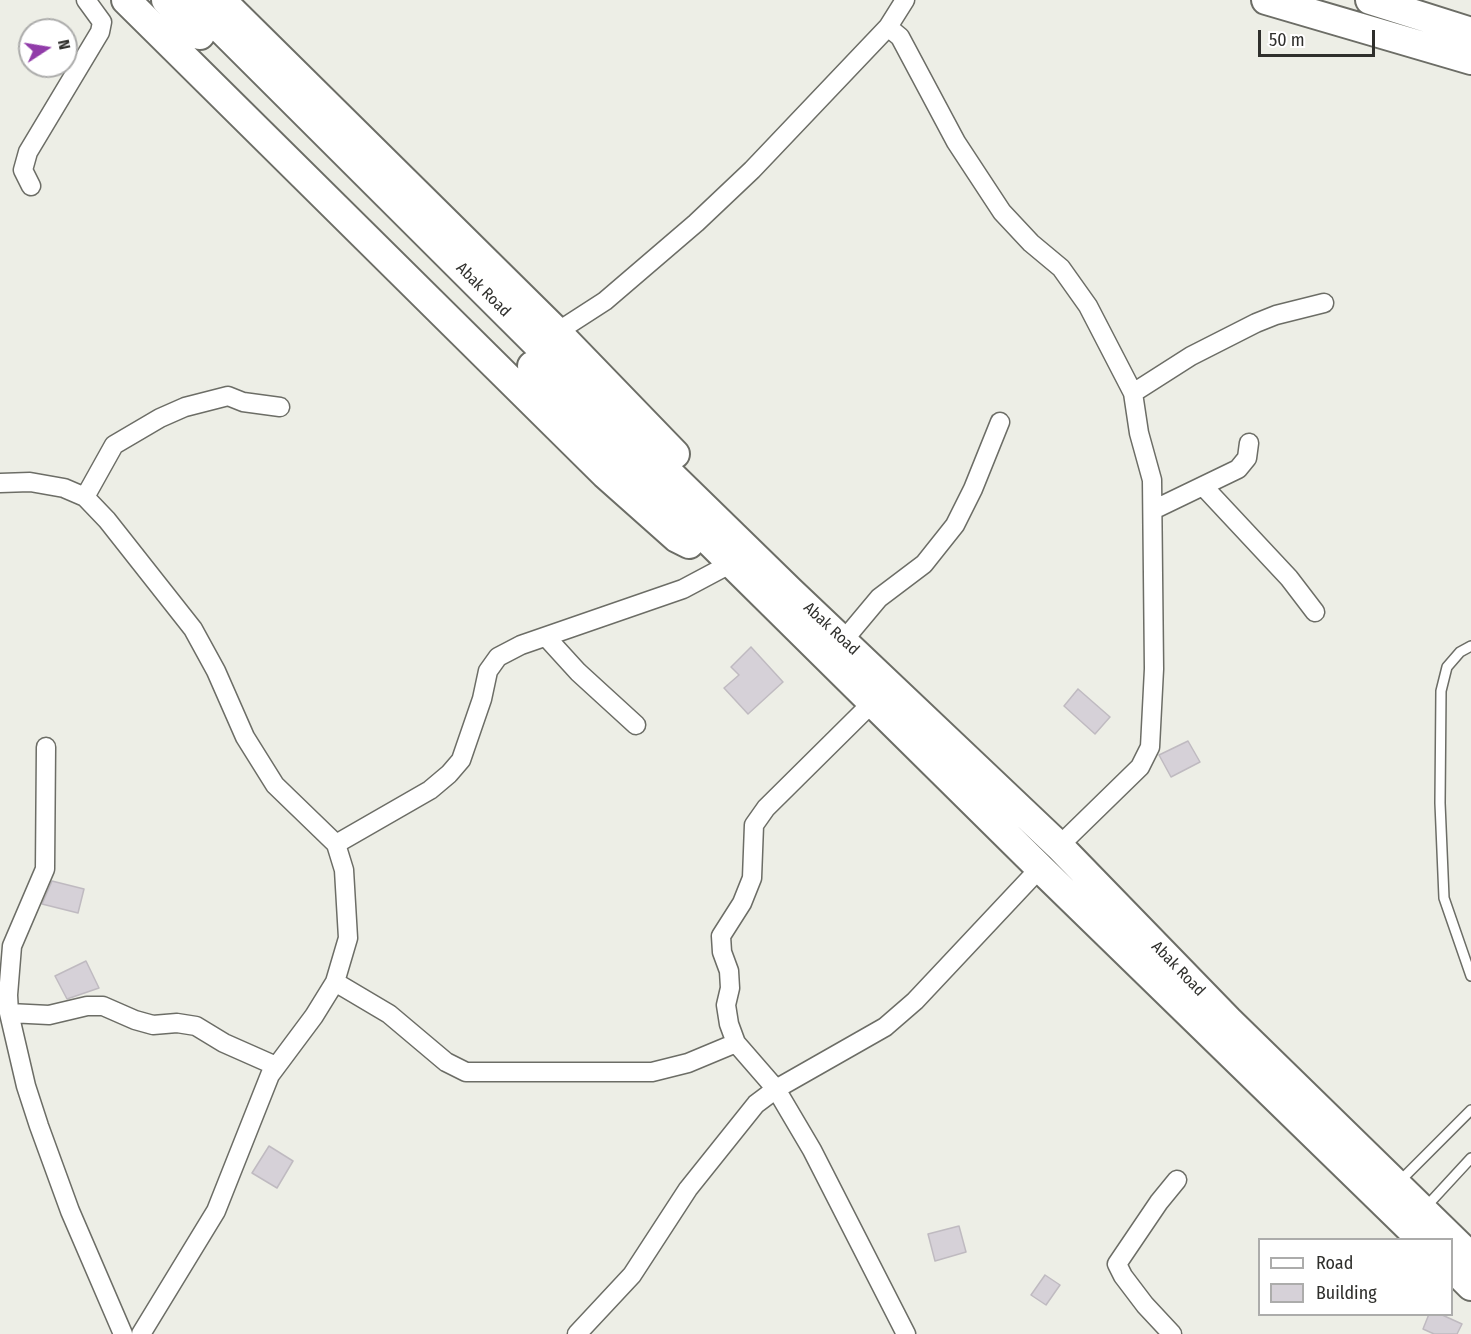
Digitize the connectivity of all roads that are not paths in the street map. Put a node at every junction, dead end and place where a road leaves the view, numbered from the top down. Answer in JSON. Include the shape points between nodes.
{"nodes":[{"id":1,"x":86,"y":0,"type":"edge"},
{"id":2,"x":126,"y":0,"type":"edge"},
{"id":3,"x":166,"y":0,"type":"edge"},
{"id":4,"x":192,"y":0,"type":"edge"},
{"id":5,"x":221,"y":0,"type":"edge"},
{"id":6,"x":905,"y":0,"type":"edge"},
{"id":7,"x":1266,"y":0,"type":"edge"},
{"id":8,"x":1370,"y":0,"type":"edge"},
{"id":9,"x":888,"y":27,"type":"junction"},
{"id":10,"x":1471,"y":32,"type":"edge"},
{"id":11,"x":1471,"y":60,"type":"edge"},
{"id":12,"x":31,"y":186,"type":"dead end"},
{"id":13,"x":1323,"y":303,"type":"dead end"},
{"id":14,"x":557,"y":332,"type":"junction"},
{"id":15,"x":1133,"y":393,"type":"junction"},
{"id":16,"x":280,"y":407,"type":"dead end"},
{"id":17,"x":999,"y":422,"type":"dead end"},
{"id":18,"x":1249,"y":443,"type":"dead end"},
{"id":19,"x":0,"y":483,"type":"edge"},
{"id":20,"x":1203,"y":486,"type":"junction"},
{"id":21,"x":85,"y":497,"type":"junction"},
{"id":22,"x":1153,"y":510,"type":"junction"},
{"id":23,"x":730,"y":564,"type":"junction"},
{"id":24,"x":790,"y":591,"type":"junction"},
{"id":25,"x":1315,"y":612,"type":"dead end"},
{"id":26,"x":547,"y":638,"type":"junction"},
{"id":27,"x":843,"y":641,"type":"junction"},
{"id":28,"x":1471,"y":646,"type":"edge"},
{"id":29,"x":872,"y":703,"type":"junction"},
{"id":30,"x":636,"y":726,"type":"dead end"},
{"id":31,"x":46,"y":747,"type":"dead end"},
{"id":32,"x":336,"y":844,"type":"junction"},
{"id":33,"x":1059,"y":846,"type":"junction"},
{"id":34,"x":1040,"y":868,"type":"junction"},
{"id":35,"x":6,"y":939,"type":"edge"},
{"id":36,"x":1471,"y":976,"type":"edge"},
{"id":37,"x":334,"y":982,"type":"junction"},
{"id":38,"x":9,"y":1013,"type":"junction"},
{"id":39,"x":736,"y":1043,"type":"junction"},
{"id":40,"x":276,"y":1066,"type":"junction"},
{"id":41,"x":776,"y":1089,"type":"junction"},
{"id":42,"x":1471,"y":1110,"type":"edge"},
{"id":43,"x":1471,"y":1158,"type":"edge"},
{"id":44,"x":1177,"y":1180,"type":"dead end"},
{"id":45,"x":1389,"y":1192,"type":"junction"},
{"id":46,"x":1418,"y":1226,"type":"edge"},
{"id":47,"x":1439,"y":1238,"type":"edge"},
{"id":48,"x":1453,"y":1246,"type":"edge"},
{"id":49,"x":1471,"y":1257,"type":"edge"},
{"id":50,"x":1453,"y":1268,"type":"edge"},
{"id":51,"x":1471,"y":1286,"type":"edge"},
{"id":52,"x":123,"y":1334,"type":"edge"},
{"id":53,"x":141,"y":1334,"type":"edge"},
{"id":54,"x":577,"y":1334,"type":"edge"},
{"id":55,"x":906,"y":1334,"type":"edge"},
{"id":56,"x":1172,"y":1334,"type":"edge"}],
"edges":[{"from":1,"to":12,"type":"street","via":[[102,22],[100,32],[28,152],[24,170]]},
{"from":2,"to":23,"type":"highway","via":[[606,474],[677,538]]},
{"from":3,"to":23,"type":"highway","name":"Abak Road"},
{"from":4,"to":24,"type":"highway","name":"Abak Road"},
{"from":5,"to":14,"type":"highway"},
{"from":6,"to":9,"type":"street"},
{"from":7,"to":11,"type":"highway"},
{"from":8,"to":10,"type":"highway"},
{"from":9,"to":14,"type":"street","via":[[696,223],[605,301]]},
{"from":9,"to":15,"type":"street","via":[[900,38],[956,142],[1002,212],[1061,268],[1088,306]]},
{"from":13,"to":15,"type":"street","via":[[1256,324],[1191,356]]},
{"from":14,"to":24,"type":"highway","via":[[715,498]]},
{"from":15,"to":22,"type":"street","via":[[1152,480]]},
{"from":16,"to":21,"type":"street","via":[[228,396],[160,418],[114,445]]},
{"from":17,"to":27,"type":"street","via":[[955,525],[924,564],[879,598]]},
{"from":18,"to":20,"type":"street","via":[[1247,458],[1238,469]]},
{"from":19,"to":21,"type":"street","via":[[30,482],[64,488]]},
{"from":20,"to":22,"type":"street"},
{"from":20,"to":25,"type":"street","via":[[1289,578]]},
{"from":21,"to":32,"type":"street","via":[[193,629],[245,737],[275,785]]},
{"from":22,"to":33,"type":"street","via":[[1154,669],[1150,747],[1140,767]]},
{"from":23,"to":26,"type":"street","via":[[683,589]]},
{"from":23,"to":29,"type":"highway","name":"Abak Road"},
{"from":24,"to":27,"type":"highway","name":"Abak Road"},
{"from":26,"to":30,"type":"street"},
{"from":26,"to":32,"type":"street","via":[[498,657],[488,671],[461,760],[449,774],[430,790]]},
{"from":27,"to":33,"type":"highway","name":"Abak Road"},
{"from":28,"to":36,"type":"lane","via":[[1447,667],[1441,691],[1440,770],[1444,898]]},
{"from":29,"to":34,"type":"highway","name":"Abak Road"},
{"from":29,"to":39,"type":"street","via":[[766,808],[754,825],[752,878],[721,936],[729,971],[727,1014]]},
{"from":31,"to":35,"type":"street","via":[[45,869]]},
{"from":32,"to":37,"type":"street","via":[[344,870],[348,938]]},
{"from":33,"to":45,"type":"highway","name":"Abak Road"},
{"from":34,"to":41,"type":"street","via":[[915,1001],[885,1027]]},
{"from":34,"to":45,"type":"highway","name":"Abak Road"},
{"from":35,"to":38,"type":"street"},
{"from":37,"to":39,"type":"street","via":[[389,1014],[446,1062],[466,1072],[652,1072],[688,1063]]},
{"from":37,"to":40,"type":"street"},
{"from":38,"to":40,"type":"street","via":[[50,1015],[103,1006],[153,1025],[196,1026]]},
{"from":38,"to":52,"type":"street","via":[[39,1126],[70,1212]]},
{"from":39,"to":41,"type":"street"},
{"from":40,"to":53,"type":"street","via":[[216,1211]]},
{"from":41,"to":54,"type":"street","via":[[756,1104],[688,1189],[632,1275]]},
{"from":41,"to":55,"type":"street","via":[[812,1150]]},
{"from":42,"to":45,"type":"lane"},
{"from":43,"to":46,"type":"lane"},
{"from":44,"to":56,"type":"street","via":[[1117,1264],[1145,1305]]},
{"from":45,"to":46,"type":"highway","name":"Abak Road"},
{"from":46,"to":47,"type":"highway","name":"Abak Road"},
{"from":48,"to":49,"type":"highway","name":"Abak Road"},
{"from":50,"to":51,"type":"highway"}]}
